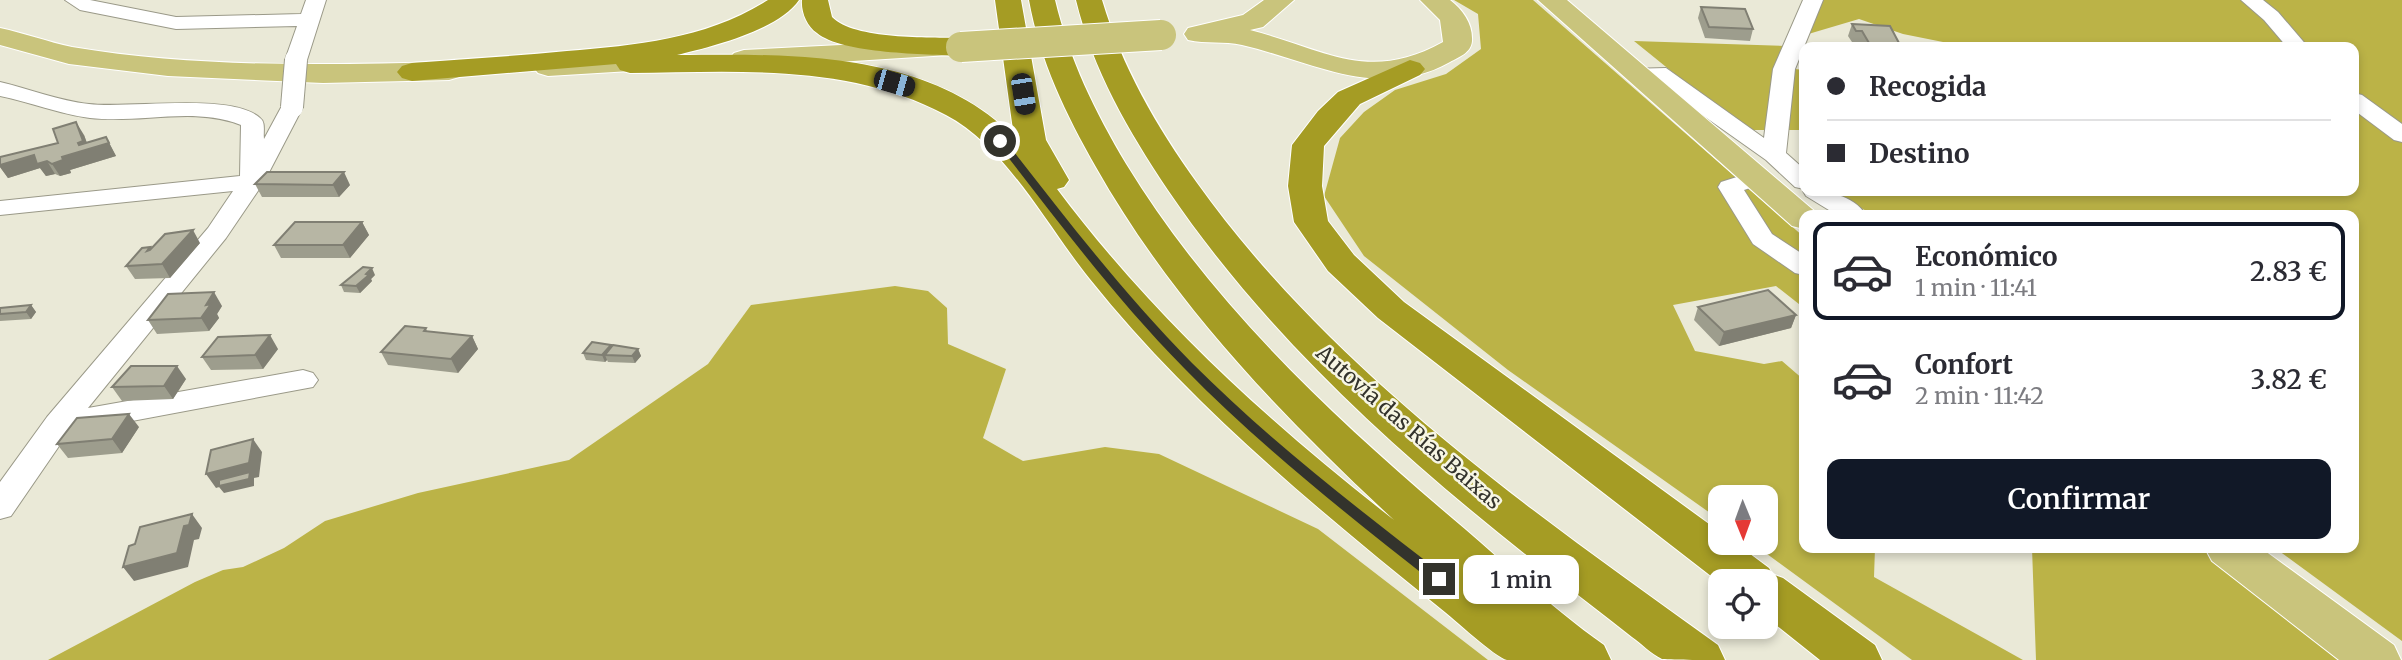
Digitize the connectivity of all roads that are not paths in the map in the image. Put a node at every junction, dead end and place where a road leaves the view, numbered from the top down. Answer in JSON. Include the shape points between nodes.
{"nodes":[{"id":1,"x":75,"y":0,"type":"edge"},
{"id":2,"x":786,"y":0,"type":"edge"},
{"id":3,"x":815,"y":0,"type":"edge"},
{"id":4,"x":1009,"y":0,"type":"edge"},
{"id":5,"x":1042,"y":0,"type":"edge"},
{"id":6,"x":1089,"y":0,"type":"edge"},
{"id":7,"x":1281,"y":0,"type":"edge"},
{"id":8,"x":1433,"y":0,"type":"edge"},
{"id":9,"x":1551,"y":0,"type":"edge"},
{"id":10,"x":1812,"y":0,"type":"edge"},
{"id":11,"x":2251,"y":0,"type":"edge"},
{"id":12,"x":318,"y":5,"type":"edge"},
{"id":13,"x":1198,"y":34,"type":"junction"},
{"id":14,"x":0,"y":36,"type":"edge"},
{"id":15,"x":2294,"y":42,"type":"edge"},
{"id":16,"x":961,"y":47,"type":"junction"},
{"id":17,"x":630,"y":64,"type":"junction"},
{"id":18,"x":1410,"y":69,"type":"junction"},
{"id":19,"x":412,"y":72,"type":"junction"},
{"id":20,"x":0,"y":89,"type":"edge"},
{"id":21,"x":2359,"y":104,"type":"edge"},
{"id":22,"x":2402,"y":135,"type":"edge"},
{"id":23,"x":1765,"y":166,"type":"junction"},
{"id":24,"x":1799,"y":180,"type":"edge"},
{"id":25,"x":252,"y":182,"type":"junction"},
{"id":26,"x":1823,"y":196,"type":"edge"},
{"id":27,"x":0,"y":208,"type":"edge"},
{"id":28,"x":1846,"y":210,"type":"edge"},
{"id":29,"x":1799,"y":212,"type":"edge"},
{"id":30,"x":1799,"y":264,"type":"edge"},
{"id":31,"x":1106,"y":277,"type":"junction"},
{"id":32,"x":303,"y":380,"type":"dead end"},
{"id":33,"x":58,"y":424,"type":"junction"},
{"id":34,"x":0,"y":507,"type":"edge"},
{"id":35,"x":2235,"y":553,"type":"edge"},
{"id":36,"x":1736,"y":569,"type":"edge"},
{"id":37,"x":1778,"y":600,"type":"edge"},
{"id":38,"x":1541,"y":660,"type":"edge"},
{"id":39,"x":1586,"y":660,"type":"edge"},
{"id":40,"x":1700,"y":660,"type":"edge"},
{"id":41,"x":1857,"y":660,"type":"edge"},
{"id":42,"x":2376,"y":660,"type":"edge"}],
"edges":[{"from":1,"to":12,"type":"street","via":[[176,23]]},
{"from":2,"to":19,"type":"highway","via":[[728,33],[671,50]]},
{"from":3,"to":16,"type":"highway","via":[[816,15],[828,29],[864,39]]},
{"from":4,"to":31,"type":"highway","via":[[1030,140]]},
{"from":5,"to":39,"type":"highway","via":[[1047,32],[1077,104],[1120,186],[1178,270],[1306,414]]},
{"from":6,"to":40,"type":"highway","name":"Autovía das Rías Baixas","via":[[1127,101],[1182,190],[1320,350],[1385,411],[1550,549]]},
{"from":7,"to":13,"type":"main road","via":[[1253,20]]},
{"from":8,"to":18,"type":"main road","via":[[1451,13],[1460,30],[1457,46],[1437,60]]},
{"from":9,"to":23,"type":"main road","via":[[1636,74]]},
{"from":10,"to":23,"type":"street","via":[[1784,69]]},
{"from":11,"to":15,"type":"street"},
{"from":12,"to":25,"type":"street","bridge":true,"via":[[296,60],[292,107]]},
{"from":13,"to":16,"type":"main road","bridge":true},
{"from":13,"to":18,"type":"main road","via":[[1243,37],[1348,69]]},
{"from":14,"to":19,"type":"main road","via":[[69,55],[168,67],[323,74]]},
{"from":16,"to":17,"type":"main road"},
{"from":17,"to":19,"type":"main road"},
{"from":17,"to":31,"type":"highway","via":[[781,65],[854,71],[914,88],[961,110],[1000,141]]},
{"from":18,"to":36,"type":"highway","via":[[1349,99],[1308,145],[1305,186],[1311,222],[1341,263],[1391,310]]},
{"from":20,"to":25,"type":"street","via":[[90,111],[238,115],[252,122]]},
{"from":21,"to":22,"type":"street"},
{"from":23,"to":24,"type":"street"},
{"from":23,"to":29,"type":"main road"},
{"from":23,"to":30,"type":"street","via":[[1730,187],[1762,239]]},
{"from":25,"to":27,"type":"street"},
{"from":25,"to":33,"type":"street","via":[[217,233]]},
{"from":26,"to":28,"type":"street"},
{"from":31,"to":38,"type":"highway","via":[[1188,366],[1295,466]]},
{"from":32,"to":33,"type":"street"},
{"from":33,"to":34,"type":"street"},
{"from":35,"to":42,"type":"main road"},
{"from":37,"to":41,"type":"highway"}]}
